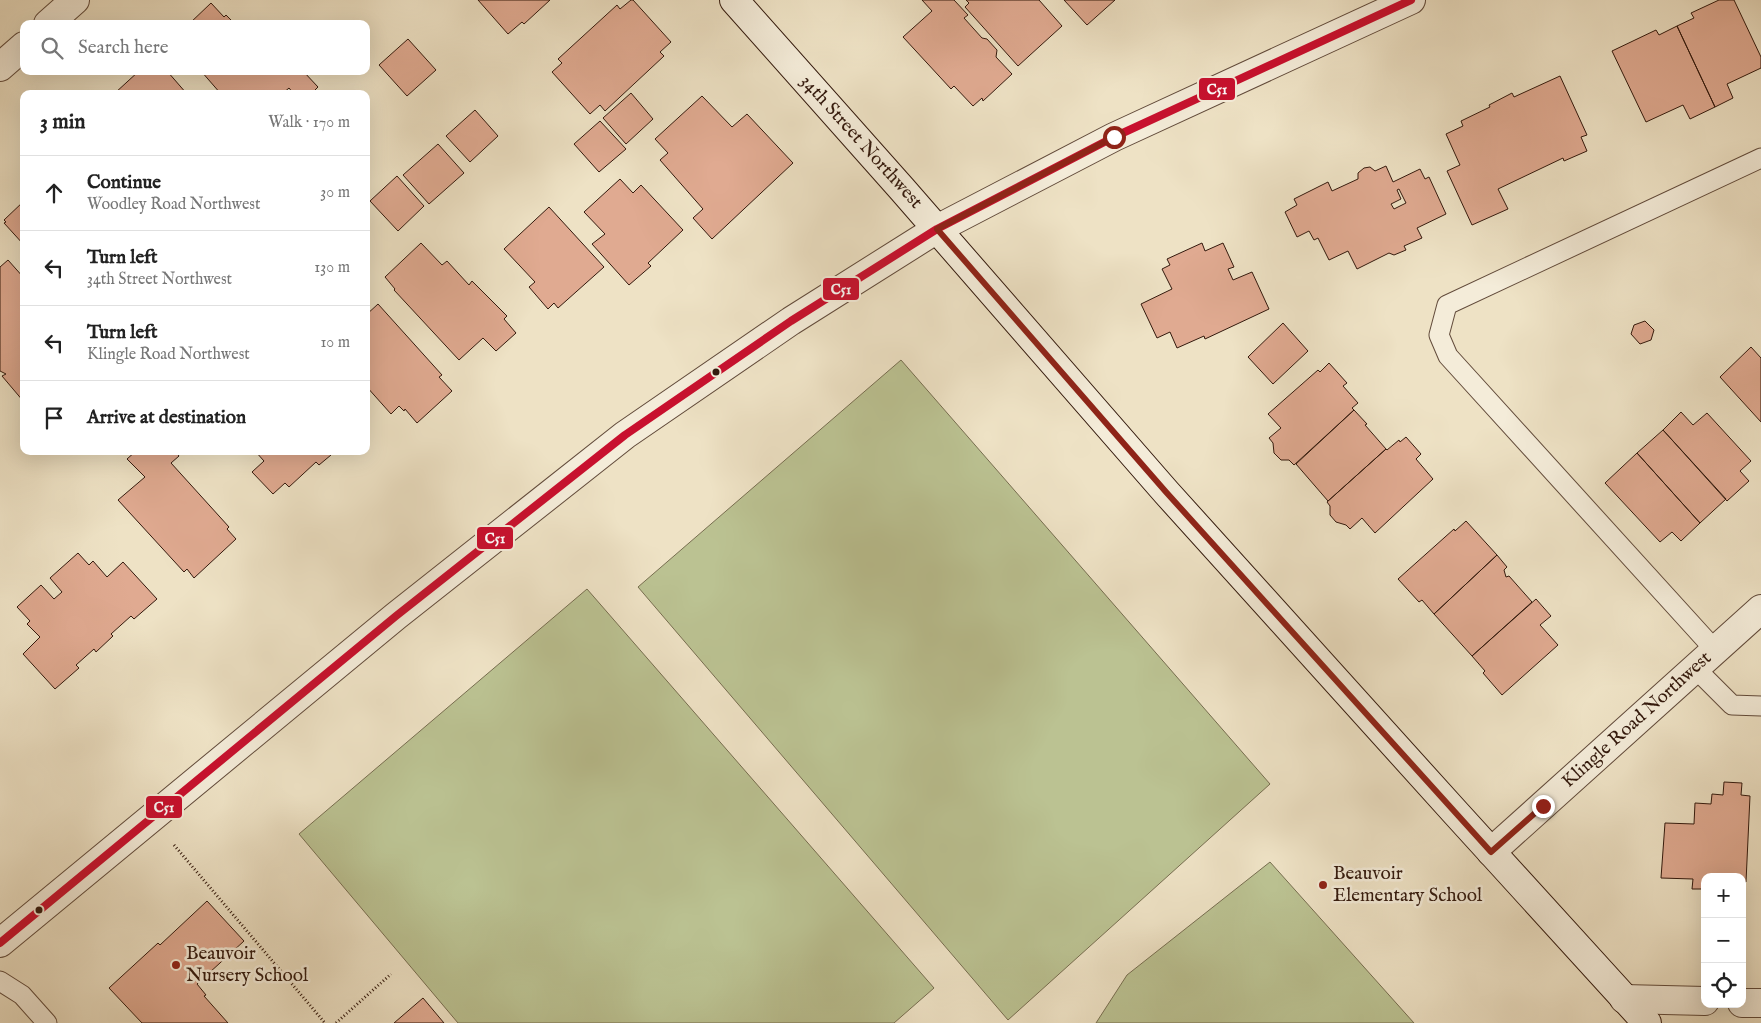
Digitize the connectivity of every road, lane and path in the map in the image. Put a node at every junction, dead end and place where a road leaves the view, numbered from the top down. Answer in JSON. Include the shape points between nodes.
{"nodes":[{"id":1,"x":75,"y":0,"type":"edge"},
{"id":2,"x":734,"y":0,"type":"edge"},
{"id":3,"x":1411,"y":0,"type":"edge"},
{"id":4,"x":52,"y":20,"type":"edge"},
{"id":5,"x":20,"y":50,"type":"edge"},
{"id":6,"x":0,"y":67,"type":"edge"},
{"id":7,"x":1761,"y":158,"type":"edge"},
{"id":8,"x":937,"y":229,"type":"junction"},
{"id":9,"x":1761,"y":609,"type":"edge"},
{"id":10,"x":1705,"y":659,"type":"junction"},
{"id":11,"x":1761,"y":706,"type":"edge"},
{"id":12,"x":151,"y":817,"type":"junction"},
{"id":13,"x":1491,"y":852,"type":"junction"},
{"id":14,"x":0,"y":943,"type":"edge"},
{"id":15,"x":391,"y":974,"type":"dead end"},
{"id":16,"x":0,"y":981,"type":"edge"},
{"id":17,"x":1624,"y":999,"type":"junction"},
{"id":18,"x":1701,"y":1001,"type":"edge"},
{"id":19,"x":1746,"y":1002,"type":"edge"},
{"id":20,"x":1761,"y":1004,"type":"edge"},
{"id":21,"x":47,"y":1023,"type":"edge"},
{"id":22,"x":325,"y":1023,"type":"edge"},
{"id":23,"x":336,"y":1023,"type":"edge"},
{"id":24,"x":1647,"y":1023,"type":"edge"}],
"edges":[{"from":1,"to":4,"type":"street"},
{"from":2,"to":8,"type":"street","name":"34th Street Northwest"},
{"from":3,"to":8,"type":"street","via":[[1114,137]]},
{"from":5,"to":6,"type":"street"},
{"from":7,"to":10,"type":"lane","via":[[1447,305],[1439,335],[1448,356]]},
{"from":8,"to":12,"type":"street","via":[[791,321],[625,435],[396,616]]},
{"from":8,"to":13,"type":"street","name":"34th Street Northwest","via":[[1166,492]]},
{"from":9,"to":10,"type":"street","name":"Klingle Road Northwest"},
{"from":10,"to":11,"type":"lane","via":[[1732,704]]},
{"from":10,"to":13,"type":"street","name":"Klingle Road Northwest"},
{"from":12,"to":14,"type":"street"},
{"from":12,"to":22,"type":"path"},
{"from":13,"to":17,"type":"street","name":"34th Street Northwest"},
{"from":15,"to":23,"type":"path"},
{"from":16,"to":21,"type":"lane","via":[[22,995]]},
{"from":17,"to":18,"type":"street"},
{"from":17,"to":24,"type":"street","name":"34th Street Northwest"},
{"from":19,"to":20,"type":"street"}]}
